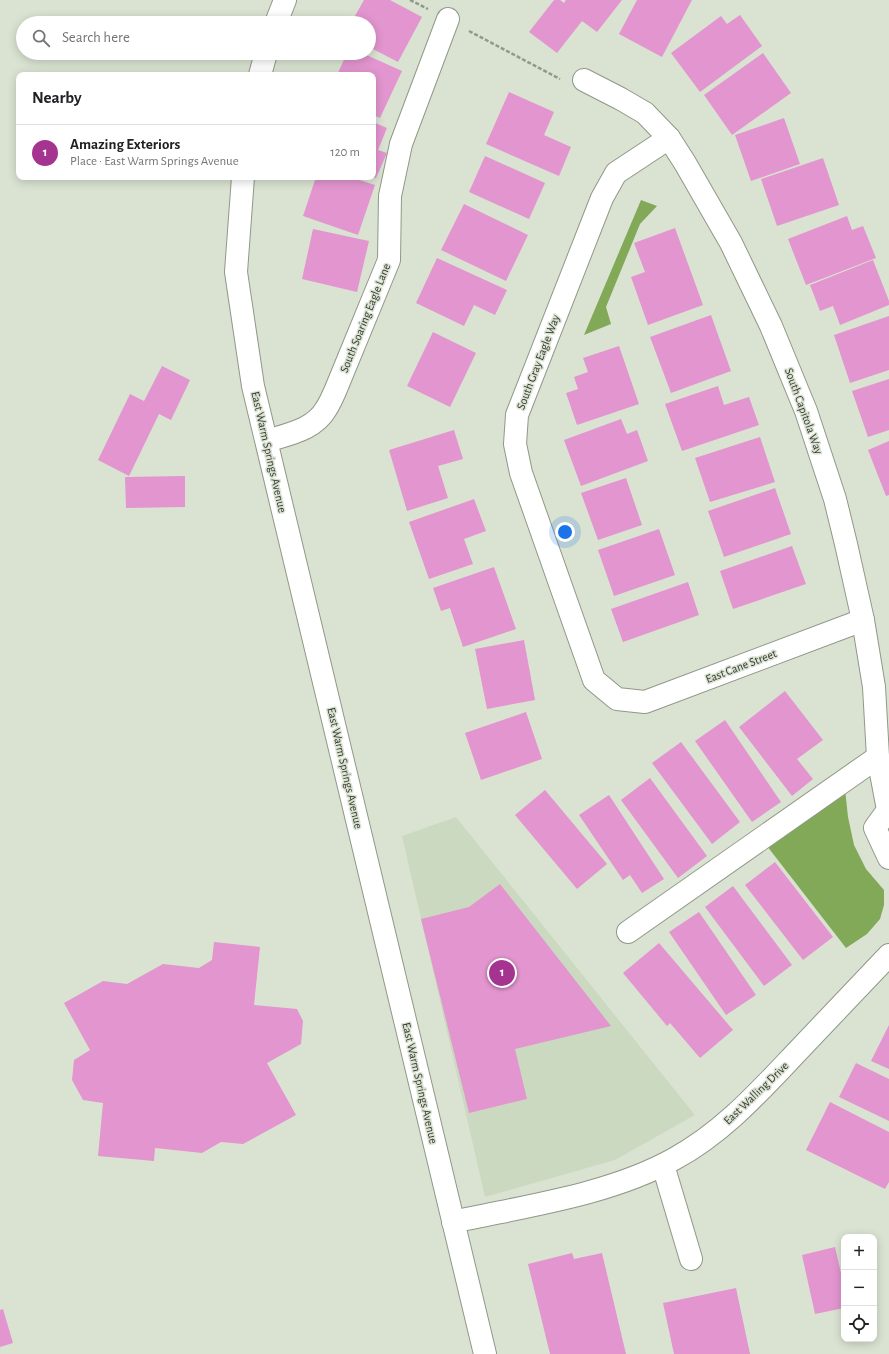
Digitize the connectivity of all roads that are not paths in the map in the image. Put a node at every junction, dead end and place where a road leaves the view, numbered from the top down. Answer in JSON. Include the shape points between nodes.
{"nodes":[{"id":1,"x":285,"y":0,"type":"edge"},
{"id":2,"x":279,"y":16,"type":"edge"},
{"id":3,"x":448,"y":19,"type":"road end"},
{"id":4,"x":264,"y":60,"type":"edge"},
{"id":5,"x":261,"y":72,"type":"edge"},
{"id":6,"x":584,"y":80,"type":"dead end"},
{"id":7,"x":668,"y":138,"type":"junction"},
{"id":8,"x":243,"y":180,"type":"edge"},
{"id":9,"x":267,"y":441,"type":"junction"},
{"id":10,"x":863,"y":620,"type":"junction"},
{"id":11,"x":616,"y":699,"type":"joint"},
{"id":12,"x":878,"y":756,"type":"junction"},
{"id":13,"x":888,"y":810,"type":"edge"},
{"id":14,"x":889,"y":858,"type":"edge"},
{"id":15,"x":628,"y":932,"type":"dead end"},
{"id":16,"x":889,"y":955,"type":"edge"},
{"id":17,"x":663,"y":1165,"type":"junction"},
{"id":18,"x":453,"y":1222,"type":"junction"},
{"id":19,"x":691,"y":1259,"type":"dead end"},
{"id":20,"x":485,"y":1354,"type":"edge"}],
"edges":[{"from":1,"to":2,"type":"street"},
{"from":3,"to":9,"type":"street","name":"South Soaring Eagle Lane","via":[[401,144],[390,196],[389,260],[336,389],[318,420],[307,428]]},
{"from":4,"to":5,"type":"street"},
{"from":6,"to":7,"type":"street","name":"South Capitola Way","via":[[645,113]]},
{"from":7,"to":10,"type":"street","name":"South Capitola Way","via":[[685,162],[731,243],[771,326],[806,411],[835,499]]},
{"from":7,"to":11,"type":"street","name":"South Gray Eagle Way","via":[[616,173],[602,198],[517,416],[515,444],[521,473],[594,680]]},
{"from":8,"to":9,"type":"street","name":"East Warm Springs Avenue","via":[[236,272],[254,386]]},
{"from":9,"to":18,"type":"street","name":"East Warm Springs Avenue"},
{"from":10,"to":11,"type":"street","name":"East Cane Street","via":[[645,702]]},
{"from":10,"to":12,"type":"street","name":"South Capitola Way","via":[[874,687]]},
{"from":12,"to":13,"type":"street","name":"South Capitola Way"},
{"from":12,"to":15,"type":"street"},
{"from":13,"to":14,"type":"street","name":"South Capitola Way","via":[[875,828]]},
{"from":16,"to":17,"type":"street","name":"East Walling Drive","via":[[739,1112],[708,1138]]},
{"from":17,"to":18,"type":"street","name":"East Walling Drive","via":[[590,1192]]},
{"from":17,"to":19,"type":"street"},
{"from":18,"to":20,"type":"street","name":"East Warm Springs Avenue"}]}
